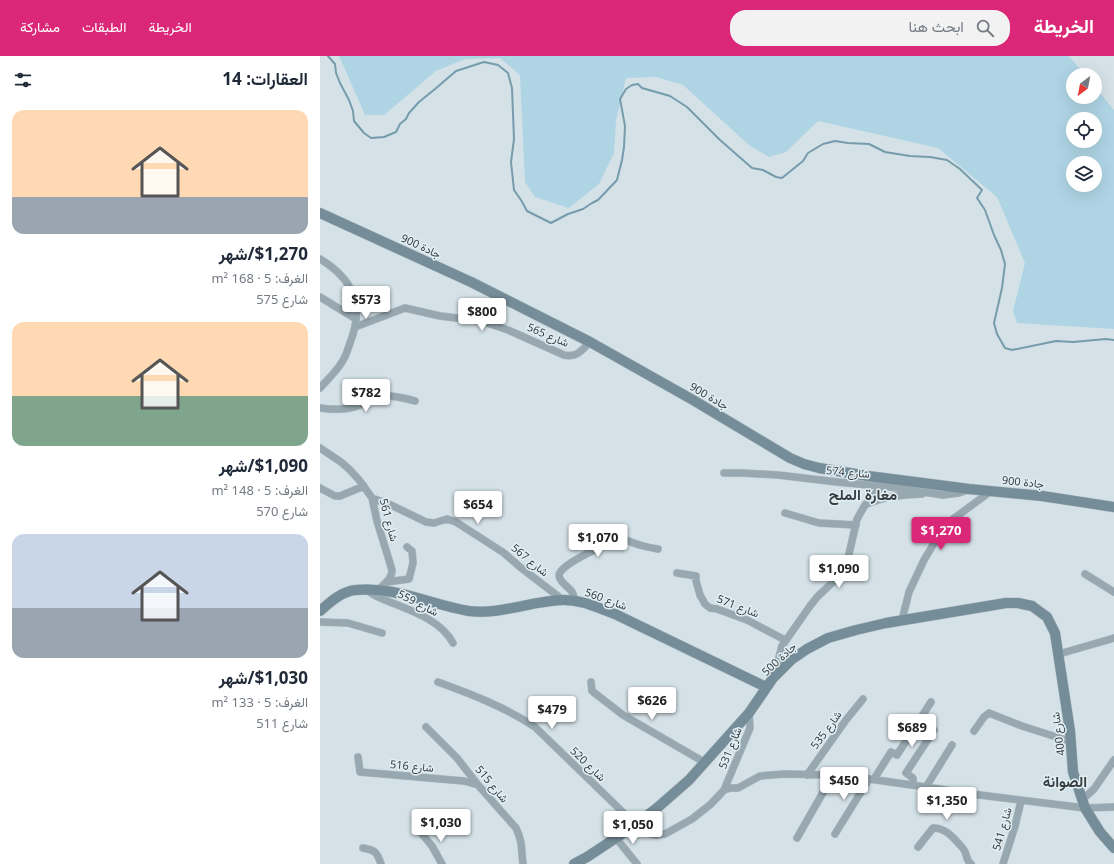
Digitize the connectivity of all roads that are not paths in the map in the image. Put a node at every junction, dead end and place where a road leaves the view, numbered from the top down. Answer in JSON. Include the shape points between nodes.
{"nodes":[{"id":1,"x":320,"y":213,"type":"edge"},
{"id":2,"x":320,"y":259,"type":"edge"},
{"id":3,"x":320,"y":297,"type":"edge"},
{"id":4,"x":356,"y":319,"type":"junction"},
{"id":5,"x":355,"y":327,"type":"junction"},
{"id":6,"x":590,"y":342,"type":"junction"},
{"id":7,"x":320,"y":388,"type":"edge"},
{"id":8,"x":415,"y":401,"type":"dead end"},
{"id":9,"x":320,"y":408,"type":"edge"},
{"id":10,"x":320,"y":448,"type":"edge"},
{"id":11,"x":724,"y":473,"type":"dead end"},
{"id":12,"x":861,"y":484,"type":"junction"},
{"id":13,"x":364,"y":486,"type":"junction"},
{"id":14,"x":882,"y":486,"type":"junction"},
{"id":15,"x":320,"y":488,"type":"edge"},
{"id":16,"x":969,"y":489,"type":"junction"},
{"id":17,"x":990,"y":491,"type":"junction"},
{"id":18,"x":931,"y":494,"type":"junction"},
{"id":19,"x":372,"y":498,"type":"junction"},
{"id":20,"x":865,"y":505,"type":"junction"},
{"id":21,"x":1114,"y":507,"type":"edge"},
{"id":22,"x":785,"y":514,"type":"dead end"},
{"id":23,"x":856,"y":525,"type":"junction"},
{"id":24,"x":407,"y":547,"type":"dead end"},
{"id":25,"x":658,"y":549,"type":"dead end"},
{"id":26,"x":677,"y":574,"type":"dead end"},
{"id":27,"x":1085,"y":574,"type":"dead end"},
{"id":28,"x":387,"y":582,"type":"junction"},
{"id":29,"x":372,"y":590,"type":"junction"},
{"id":30,"x":1114,"y":592,"type":"edge"},
{"id":31,"x":563,"y":600,"type":"junction"},
{"id":32,"x":575,"y":601,"type":"junction"},
{"id":33,"x":320,"y":611,"type":"edge"},
{"id":34,"x":902,"y":620,"type":"junction"},
{"id":35,"x":320,"y":622,"type":"edge"},
{"id":36,"x":382,"y":633,"type":"dead end"},
{"id":37,"x":1114,"y":638,"type":"edge"},
{"id":38,"x":785,"y":640,"type":"junction"},
{"id":39,"x":453,"y":643,"type":"dead end"},
{"id":40,"x":1059,"y":654,"type":"junction"},
{"id":41,"x":773,"y":678,"type":"junction"},
{"id":42,"x":438,"y":682,"type":"dead end"},
{"id":43,"x":591,"y":682,"type":"dead end"},
{"id":44,"x":766,"y":687,"type":"junction"},
{"id":45,"x":863,"y":699,"type":"dead end"},
{"id":46,"x":931,"y":702,"type":"dead end"},
{"id":47,"x":749,"y":713,"type":"junction"},
{"id":48,"x":426,"y":727,"type":"dead end"},
{"id":49,"x":934,"y":730,"type":"dead end"},
{"id":50,"x":974,"y":731,"type":"dead end"},
{"id":51,"x":1072,"y":742,"type":"junction"},
{"id":52,"x":952,"y":745,"type":"dead end"},
{"id":53,"x":358,"y":757,"type":"dead end"},
{"id":54,"x":1114,"y":760,"type":"edge"},
{"id":55,"x":704,"y":762,"type":"junction"},
{"id":56,"x":807,"y":775,"type":"junction"},
{"id":57,"x":833,"y":775,"type":"junction"},
{"id":58,"x":871,"y":779,"type":"junction"},
{"id":59,"x":478,"y":785,"type":"junction"},
{"id":60,"x":913,"y":785,"type":"junction"},
{"id":61,"x":926,"y":787,"type":"junction"},
{"id":62,"x":724,"y":790,"type":"junction"},
{"id":63,"x":1021,"y":801,"type":"junction"},
{"id":64,"x":1084,"y":804,"type":"junction"},
{"id":65,"x":1114,"y":806,"type":"edge"},
{"id":66,"x":633,"y":826,"type":"junction"},
{"id":67,"x":422,"y":834,"type":"dead end"},
{"id":68,"x":835,"y":834,"type":"dead end"},
{"id":69,"x":616,"y":838,"type":"junction"},
{"id":70,"x":797,"y":838,"type":"dead end"},
{"id":71,"x":918,"y":847,"type":"dead end"},
{"id":72,"x":362,"y":848,"type":"dead end"},
{"id":73,"x":1114,"y":848,"type":"edge"},
{"id":74,"x":381,"y":864,"type":"edge"},
{"id":75,"x":442,"y":864,"type":"edge"},
{"id":76,"x":523,"y":864,"type":"edge"},
{"id":77,"x":574,"y":864,"type":"edge"},
{"id":78,"x":637,"y":864,"type":"edge"},
{"id":79,"x":971,"y":864,"type":"edge"},
{"id":80,"x":1003,"y":864,"type":"edge"}],
"edges":[{"from":1,"to":6,"type":"main road","name":"جادة 900","via":[[471,282]]},
{"from":2,"to":4,"type":"street","via":[[335,269],[348,284],[355,301]]},
{"from":3,"to":4,"type":"street"},
{"from":4,"to":5,"type":"street"},
{"from":5,"to":6,"type":"street","name":"شارع 565","via":[[405,308],[481,321],[569,356],[580,352]]},
{"from":5,"to":7,"type":"street","via":[[342,362]]},
{"from":6,"to":16,"type":"main road","name":"جادة 900","via":[[804,464],[868,476]]},
{"from":8,"to":9,"type":"street","via":[[390,396],[378,397],[358,406],[340,409]]},
{"from":10,"to":13,"type":"street","name":"شارع 561","via":[[347,467]]},
{"from":11,"to":12,"type":"street","name":"شارع 574","via":[[778,475]]},
{"from":12,"to":14,"type":"street","name":"شارع 574"},
{"from":12,"to":20,"type":"street","via":[[870,493]]},
{"from":13,"to":15,"type":"street","via":[[340,496]]},
{"from":13,"to":19,"type":"street","name":"شارع 561"},
{"from":14,"to":18,"type":"street","name":"شارع 574"},
{"from":14,"to":20,"type":"street"},
{"from":16,"to":17,"type":"main road","name":"جادة 900"},
{"from":16,"to":18,"type":"street","name":"شارع 574","via":[[959,494]]},
{"from":17,"to":21,"type":"main road","name":"جادة 900"},
{"from":17,"to":34,"type":"street","via":[[945,525],[924,560],[910,592]]},
{"from":18,"to":20,"type":"street","via":[[889,498]]},
{"from":19,"to":28,"type":"street","name":"شارع 561","via":[[392,570]]},
{"from":19,"to":31,"type":"street","name":"شارع 567","via":[[426,522],[434,523],[447,519],[456,522],[498,549]]},
{"from":20,"to":23,"type":"street"},
{"from":22,"to":23,"type":"street","via":[[819,523]]},
{"from":23,"to":38,"type":"street","via":[[844,566]]},
{"from":24,"to":28,"type":"street","via":[[412,551],[413,563],[409,579]]},
{"from":25,"to":32,"type":"street","via":[[625,540],[585,554],[559,574],[573,593]]},
{"from":26,"to":38,"type":"street","name":"شارع 571","via":[[696,576],[700,595],[710,608],[747,620]]},
{"from":27,"to":30,"type":"street"},
{"from":28,"to":29,"type":"street"},
{"from":29,"to":31,"type":"main road","name":"شارع 560","via":[[397,593],[470,611],[502,610]]},
{"from":29,"to":33,"type":"main road","name":"شارع 560","via":[[348,592]]},
{"from":29,"to":39,"type":"street","name":"شارع 559","via":[[373,595],[412,610],[432,622],[445,631]]},
{"from":31,"to":32,"type":"main road","name":"شارع 560"},
{"from":32,"to":44,"type":"main road","name":"شارع 560","via":[[615,614]]},
{"from":34,"to":40,"type":"main road","name":"جادة 500","via":[[1006,603],[1025,604],[1047,617],[1055,633]]},
{"from":34,"to":41,"type":"main road","name":"جادة 500","via":[[828,638],[791,660]]},
{"from":35,"to":36,"type":"street","via":[[348,623]]},
{"from":37,"to":40,"type":"street"},
{"from":38,"to":41,"type":"street"},
{"from":40,"to":51,"type":"main road","name":"شارع 400"},
{"from":41,"to":44,"type":"main road","name":"جادة 500"},
{"from":42,"to":66,"type":"street","name":"شارع 520","via":[[481,698],[535,727]]},
{"from":43,"to":55,"type":"street","via":[[592,691],[623,715]]},
{"from":44,"to":47,"type":"main road","name":"جادة 500"},
{"from":45,"to":56,"type":"street","name":"شارع 535"},
{"from":46,"to":58,"type":"street","via":[[897,755],[890,752]]},
{"from":47,"to":55,"type":"main road","name":"جادة 500"},
{"from":47,"to":62,"type":"street","name":"شارع 531","via":[[750,728]]},
{"from":48,"to":59,"type":"street","name":"شارع 515"},
{"from":49,"to":60,"type":"street","via":[[906,773],[913,778]]},
{"from":50,"to":51,"type":"street","via":[[989,713]]},
{"from":51,"to":64,"type":"main road","name":"شارع 400","via":[[1074,772]]},
{"from":52,"to":61,"type":"street"},
{"from":53,"to":59,"type":"street","name":"شارع 516","via":[[360,772],[464,781]]},
{"from":54,"to":64,"type":"street"},
{"from":55,"to":66,"type":"main road","name":"جادة 500","via":[[684,785]]},
{"from":56,"to":57,"type":"street"},
{"from":56,"to":62,"type":"street","via":[[760,776],[738,788]]},
{"from":57,"to":58,"type":"street"},
{"from":57,"to":70,"type":"street"},
{"from":58,"to":60,"type":"street"},
{"from":58,"to":68,"type":"street"},
{"from":59,"to":76,"type":"street","name":"شارع 515","via":[[516,828],[522,845]]},
{"from":60,"to":61,"type":"street"},
{"from":61,"to":63,"type":"street"},
{"from":62,"to":66,"type":"street","via":[[692,819],[665,834],[635,831]]},
{"from":63,"to":64,"type":"street"},
{"from":63,"to":80,"type":"street","name":"شارع 541"},
{"from":64,"to":65,"type":"street"},
{"from":64,"to":73,"type":"main road","name":"شارع 400","via":[[1100,832]]},
{"from":66,"to":69,"type":"main road","name":"جادة 500"},
{"from":67,"to":75,"type":"street"},
{"from":69,"to":77,"type":"main road","name":"جادة 500"},
{"from":69,"to":78,"type":"street"},
{"from":71,"to":79,"type":"street","via":[[933,828],[938,828],[945,831],[964,850]]},
{"from":72,"to":74,"type":"street","via":[[372,850],[378,855]]}]}
